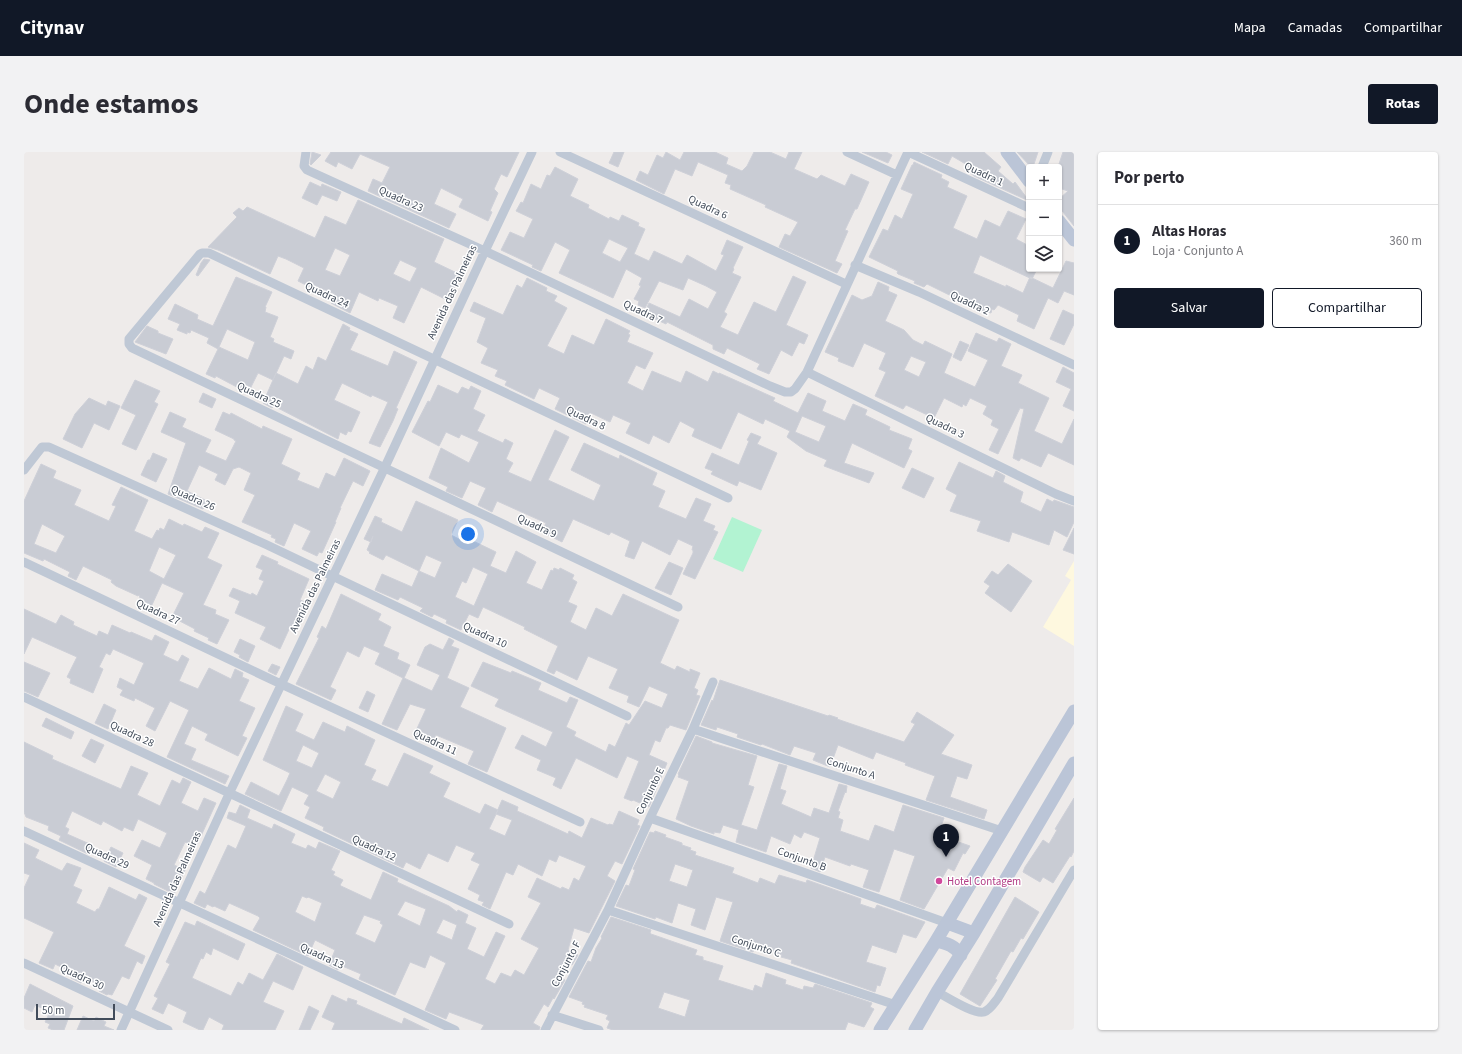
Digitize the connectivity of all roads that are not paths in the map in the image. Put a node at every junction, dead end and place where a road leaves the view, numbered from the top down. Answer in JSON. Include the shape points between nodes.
{"nodes":[{"id":1,"x":306,"y":152,"type":"edge"},
{"id":2,"x":532,"y":152,"type":"edge"},
{"id":3,"x":560,"y":152,"type":"edge"},
{"id":4,"x":847,"y":152,"type":"edge"},
{"id":5,"x":908,"y":152,"type":"edge"},
{"id":6,"x":1007,"y":152,"type":"edge"},
{"id":7,"x":1048,"y":152,"type":"edge"},
{"id":8,"x":1043,"y":164,"type":"edge"},
{"id":9,"x":897,"y":175,"type":"junction"},
{"id":10,"x":1026,"y":177,"type":"edge"},
{"id":11,"x":1026,"y":207,"type":"edge"},
{"id":12,"x":1062,"y":226,"type":"edge"},
{"id":13,"x":1074,"y":240,"type":"edge"},
{"id":14,"x":485,"y":251,"type":"junction"},
{"id":15,"x":208,"y":253,"type":"joint"},
{"id":16,"x":855,"y":265,"type":"junction"},
{"id":17,"x":846,"y":284,"type":"junction"},
{"id":18,"x":435,"y":359,"type":"junction"},
{"id":19,"x":1074,"y":365,"type":"edge"},
{"id":20,"x":806,"y":372,"type":"junction"},
{"id":21,"x":385,"y":467,"type":"junction"},
{"id":22,"x":24,"y":470,"type":"edge"},
{"id":23,"x":728,"y":498,"type":"dead end"},
{"id":24,"x":1074,"y":501,"type":"edge"},
{"id":25,"x":24,"y":562,"type":"edge"},
{"id":26,"x":333,"y":576,"type":"junction"},
{"id":27,"x":678,"y":607,"type":"dead end"},
{"id":28,"x":713,"y":682,"type":"dead end"},
{"id":29,"x":281,"y":684,"type":"junction"},
{"id":30,"x":24,"y":697,"type":"edge"},
{"id":31,"x":1074,"y":711,"type":"edge"},
{"id":32,"x":627,"y":716,"type":"dead end"},
{"id":33,"x":693,"y":729,"type":"junction"},
{"id":34,"x":1074,"y":763,"type":"edge"},
{"id":35,"x":229,"y":794,"type":"junction"},
{"id":36,"x":650,"y":818,"type":"junction"},
{"id":37,"x":580,"y":822,"type":"dead end"},
{"id":38,"x":24,"y":831,"type":"edge"},
{"id":39,"x":1002,"y":831,"type":"junction"},
{"id":40,"x":1074,"y":870,"type":"edge"},
{"id":41,"x":179,"y":903,"type":"junction"},
{"id":42,"x":608,"y":910,"type":"junction"},
{"id":43,"x":509,"y":924,"type":"dead end"},
{"id":44,"x":946,"y":924,"type":"junction"},
{"id":45,"x":974,"y":933,"type":"junction"},
{"id":46,"x":936,"y":941,"type":"junction"},
{"id":47,"x":961,"y":955,"type":"junction"},
{"id":48,"x":24,"y":964,"type":"edge"},
{"id":49,"x":937,"y":992,"type":"junction"},
{"id":50,"x":896,"y":1005,"type":"junction"},
{"id":51,"x":129,"y":1012,"type":"junction"},
{"id":52,"x":552,"y":1015,"type":"junction"},
{"id":53,"x":121,"y":1030,"type":"edge"},
{"id":54,"x":168,"y":1030,"type":"edge"},
{"id":55,"x":455,"y":1030,"type":"edge"},
{"id":56,"x":545,"y":1030,"type":"edge"},
{"id":57,"x":599,"y":1030,"type":"edge"},
{"id":58,"x":880,"y":1030,"type":"edge"},
{"id":59,"x":916,"y":1030,"type":"edge"}],
"edges":[{"from":1,"to":14,"type":"street","name":"Quadra 23","via":[[304,166],[307,170]]},
{"from":2,"to":14,"type":"street","name":"Avenida das Palmeiras"},
{"from":3,"to":17,"type":"street","name":"Quadra 6"},
{"from":4,"to":9,"type":"street"},
{"from":5,"to":9,"type":"street"},
{"from":5,"to":11,"type":"street","name":"Quadra 1"},
{"from":6,"to":10,"type":"main road"},
{"from":7,"to":8,"type":"street"},
{"from":9,"to":16,"type":"street"},
{"from":12,"to":13,"type":"main road"},
{"from":14,"to":18,"type":"street","name":"Avenida das Palmeiras"},
{"from":14,"to":20,"type":"street","name":"Quadra 7","via":[[785,392],[795,389]]},
{"from":15,"to":18,"type":"street","name":"Quadra 24"},
{"from":15,"to":21,"type":"street","name":"Quadra 25","via":[[200,254],[129,339],[132,348]]},
{"from":16,"to":17,"type":"street"},
{"from":16,"to":19,"type":"street","name":"Quadra 2","via":[[919,292]]},
{"from":17,"to":20,"type":"street"},
{"from":18,"to":21,"type":"street","name":"Avenida das Palmeiras"},
{"from":18,"to":23,"type":"street","name":"Quadra 8"},
{"from":20,"to":24,"type":"street","name":"Quadra 3"},
{"from":21,"to":26,"type":"street","name":"Avenida das Palmeiras"},
{"from":21,"to":27,"type":"street","name":"Quadra 9"},
{"from":22,"to":26,"type":"street","name":"Quadra 26","via":[[42,447],[49,447]]},
{"from":25,"to":29,"type":"street","name":"Quadra 27"},
{"from":26,"to":29,"type":"street","name":"Avenida das Palmeiras"},
{"from":26,"to":32,"type":"street","name":"Quadra 10"},
{"from":28,"to":33,"type":"street","name":"Conjunto E"},
{"from":29,"to":35,"type":"street","name":"Avenida das Palmeiras"},
{"from":29,"to":37,"type":"street","name":"Quadra 11"},
{"from":30,"to":35,"type":"street","name":"Quadra 28"},
{"from":31,"to":39,"type":"main road"},
{"from":33,"to":36,"type":"street","name":"Conjunto E"},
{"from":33,"to":39,"type":"street","name":"Conjunto A"},
{"from":34,"to":45,"type":"main road"},
{"from":35,"to":41,"type":"street","name":"Avenida das Palmeiras"},
{"from":35,"to":43,"type":"street","name":"Quadra 12"},
{"from":36,"to":42,"type":"street","name":"Conjunto E"},
{"from":36,"to":44,"type":"street","name":"Conjunto B"},
{"from":38,"to":41,"type":"street","name":"Quadra 29"},
{"from":39,"to":44,"type":"main road"},
{"from":40,"to":49,"type":"street","via":[[989,1009],[977,1012]]},
{"from":41,"to":51,"type":"street","name":"Avenida das Palmeiras"},
{"from":41,"to":55,"type":"street","name":"Quadra 13"},
{"from":42,"to":50,"type":"street","name":"Conjunto C"},
{"from":42,"to":52,"type":"street","name":"Conjunto F"},
{"from":44,"to":45,"type":"main road"},
{"from":44,"to":46,"type":"main road"},
{"from":45,"to":47,"type":"main road"},
{"from":46,"to":47,"type":"main road","via":[[951,945]]},
{"from":46,"to":50,"type":"main road"},
{"from":47,"to":49,"type":"main road"},
{"from":48,"to":51,"type":"street","name":"Quadra 30"},
{"from":49,"to":59,"type":"main road"},
{"from":50,"to":58,"type":"main road"},
{"from":51,"to":53,"type":"street","name":"Avenida das Palmeiras"},
{"from":51,"to":54,"type":"street","name":"Quadra 30"},
{"from":52,"to":56,"type":"street","name":"Conjunto F"},
{"from":52,"to":57,"type":"street"}]}
